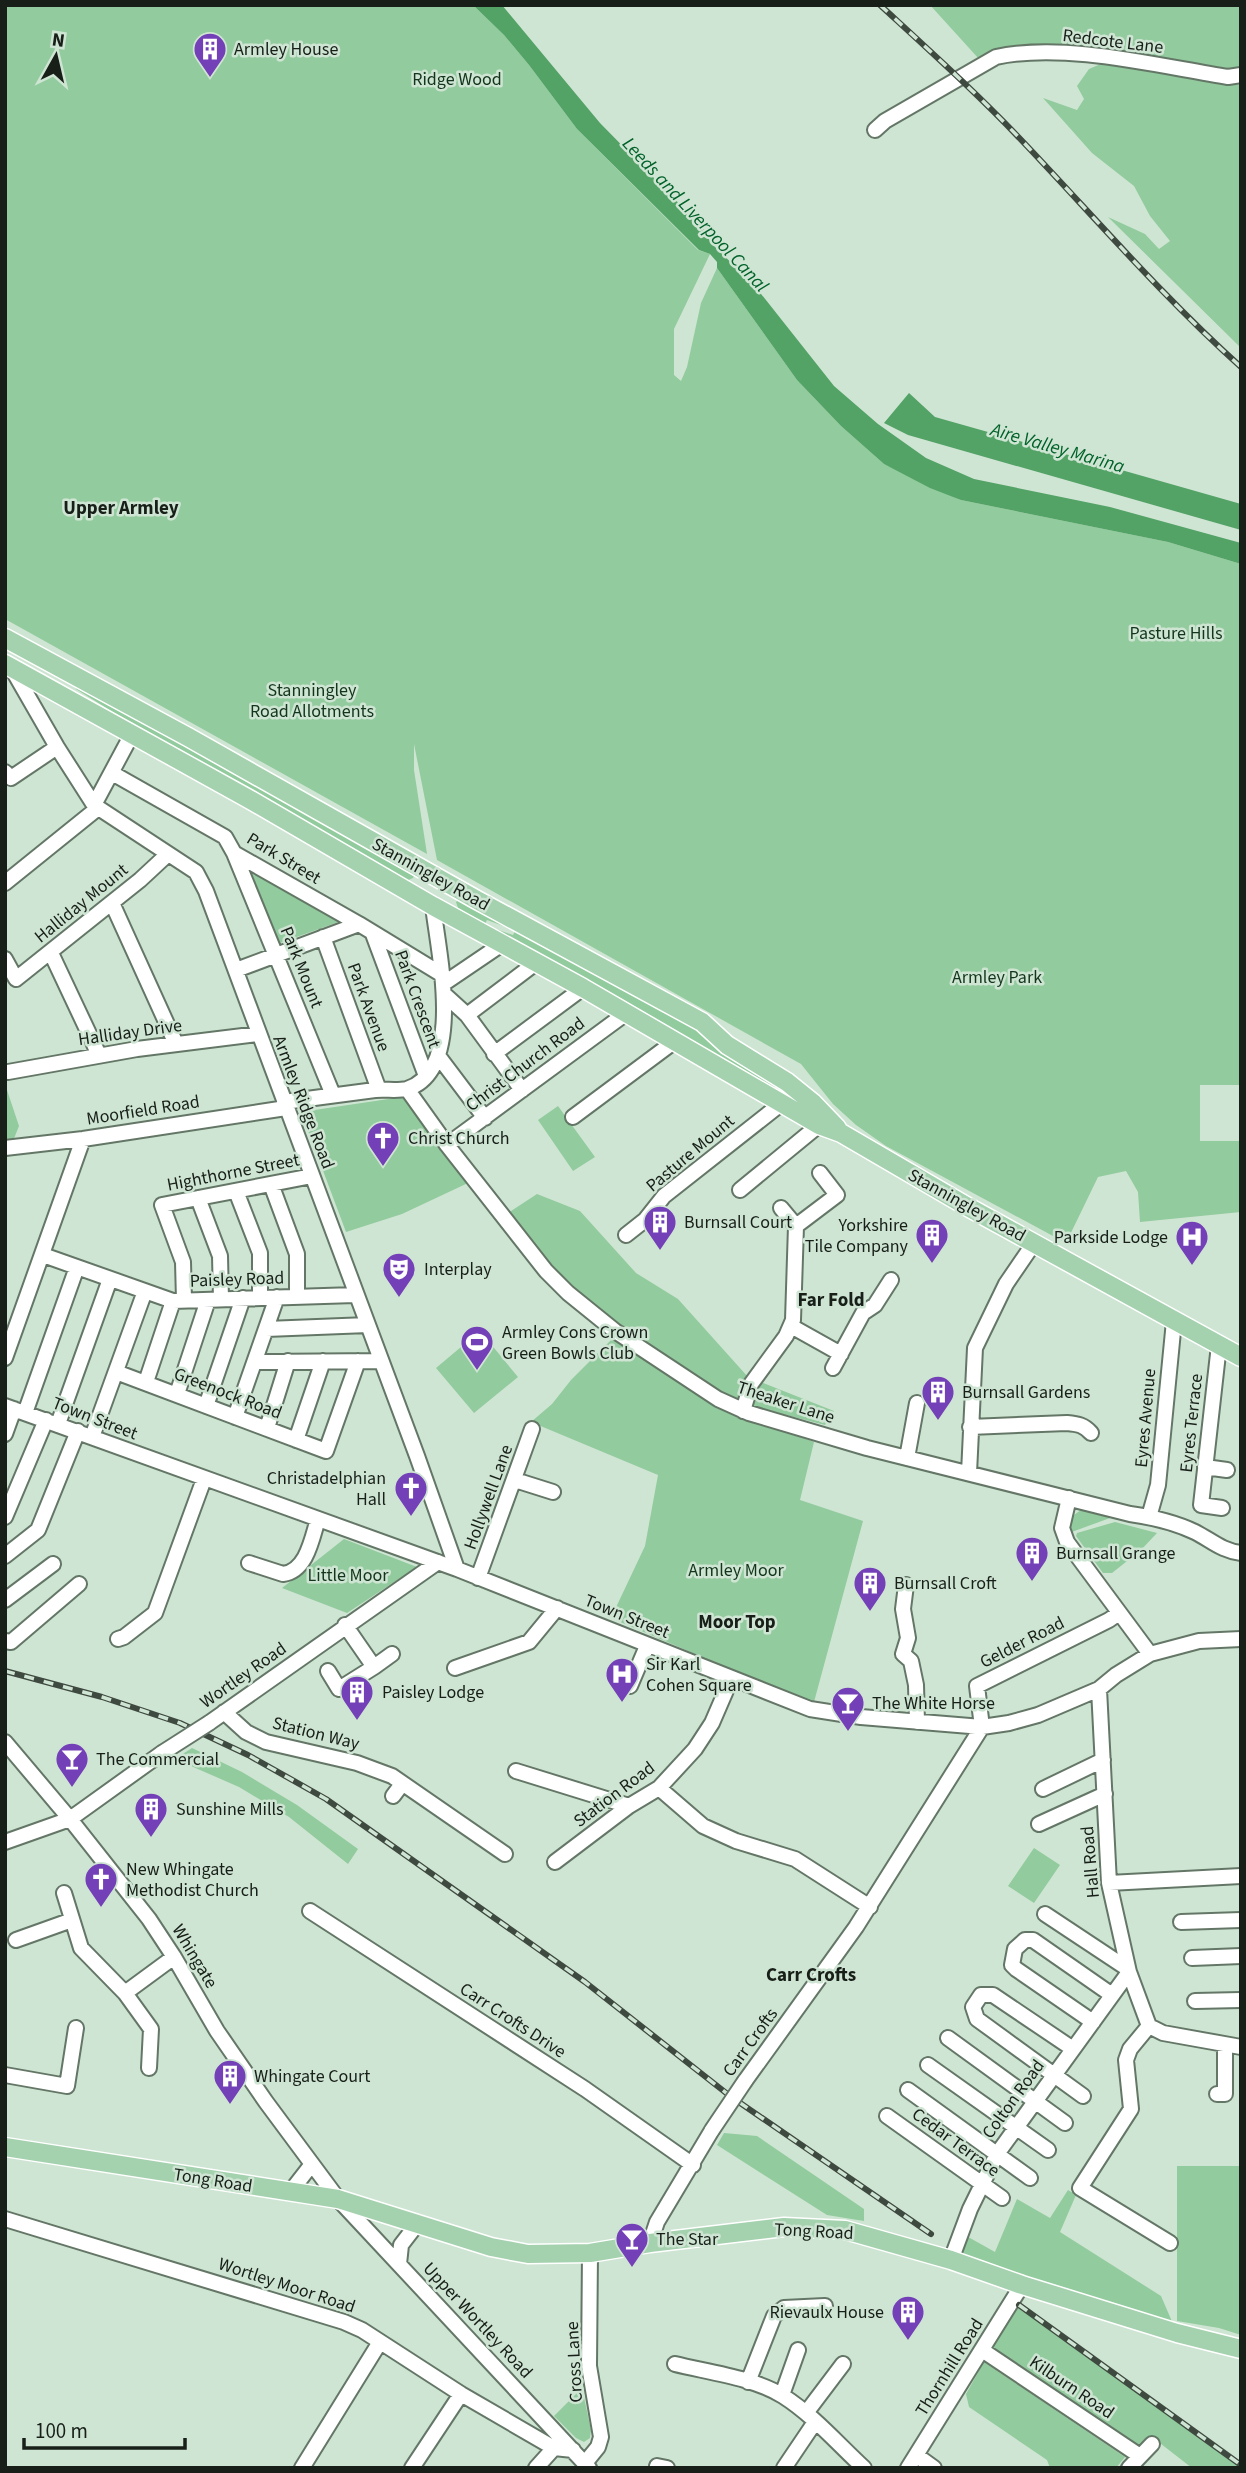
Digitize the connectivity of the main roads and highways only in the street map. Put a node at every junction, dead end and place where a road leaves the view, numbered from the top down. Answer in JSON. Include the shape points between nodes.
{"nodes":[{"id":1,"x":13,"y":642,"type":"edge"},
{"id":2,"x":7,"y":665,"type":"edge"},
{"id":3,"x":40,"y":683,"type":"junction"},
{"id":4,"x":433,"y":875,"type":"junction"},
{"id":5,"x":451,"y":885,"type":"junction"},
{"id":6,"x":431,"y":905,"type":"junction"},
{"id":7,"x":841,"y":1133,"type":"junction"},
{"id":8,"x":1241,"y":1357,"type":"edge"},
{"id":9,"x":5,"y":2147,"type":"edge"},
{"id":10,"x":1241,"y":2349,"type":"edge"}],
"edges":[{"from":1,"to":3,"type":"main road"},
{"from":1,"to":4,"type":"main road","name":"Stanningley Road"},
{"from":2,"to":3,"type":"main road","name":"Stanningley Road"},
{"from":3,"to":6,"type":"main road","name":"Stanningley Road"},
{"from":4,"to":5,"type":"main road","name":"Stanningley Road"},
{"from":4,"to":6,"type":"main road","via":[[423,883]]},
{"from":5,"to":6,"type":"main road","via":[[449,898]]},
{"from":5,"to":7,"type":"main road","name":"Stanningley Road","via":[[702,1022],[727,1045],[787,1082]]},
{"from":6,"to":7,"type":"main road","name":"Stanningley Road","via":[[819,1125]]},
{"from":7,"to":8,"type":"main road","name":"Stanningley Road"},
{"from":9,"to":10,"type":"main road","name":"Tong Road","via":[[338,2199],[528,2254],[590,2253],[773,2228],[845,2230]]}]}
